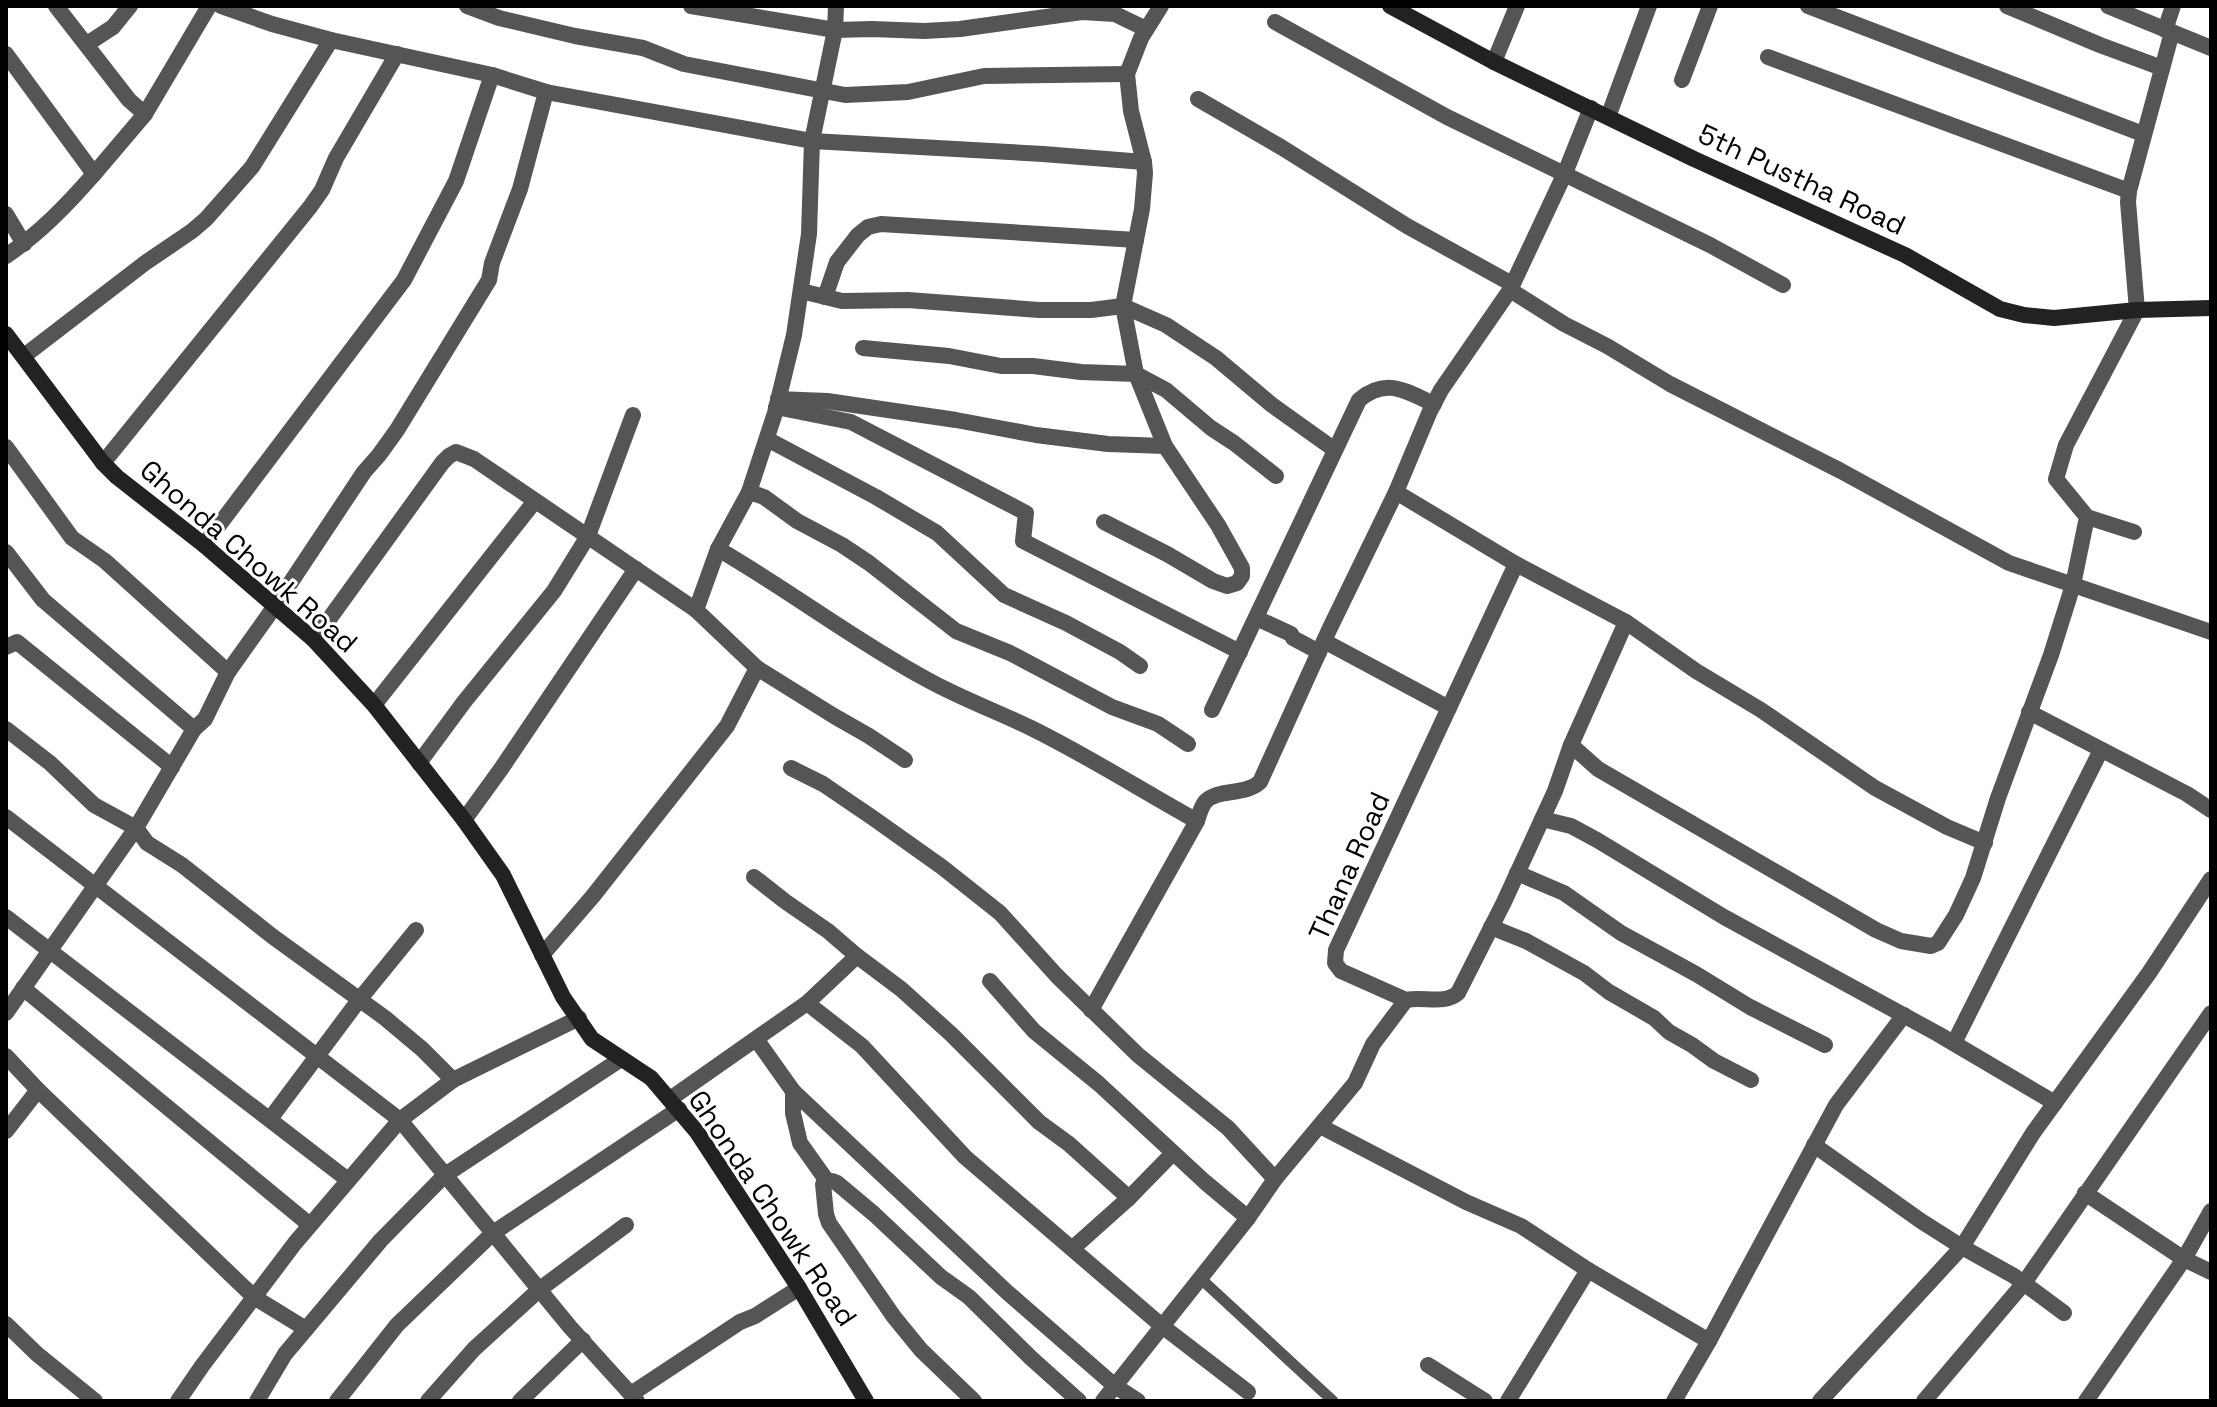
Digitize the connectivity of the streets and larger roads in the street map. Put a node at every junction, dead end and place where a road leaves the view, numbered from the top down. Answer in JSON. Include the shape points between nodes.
{"nodes":[{"id":1,"x":56,"y":6,"type":"edge"},
{"id":2,"x":130,"y":6,"type":"edge"},
{"id":3,"x":209,"y":6,"type":"edge"},
{"id":4,"x":221,"y":6,"type":"edge"},
{"id":5,"x":467,"y":6,"type":"edge"},
{"id":6,"x":691,"y":6,"type":"edge"},
{"id":7,"x":836,"y":6,"type":"edge"},
{"id":8,"x":1161,"y":6,"type":"edge"},
{"id":9,"x":1390,"y":6,"type":"edge"},
{"id":10,"x":1517,"y":6,"type":"edge"},
{"id":11,"x":1649,"y":6,"type":"edge"},
{"id":12,"x":1710,"y":6,"type":"edge"},
{"id":13,"x":1808,"y":6,"type":"edge"},
{"id":14,"x":2007,"y":6,"type":"edge"},
{"id":15,"x":2108,"y":6,"type":"edge"},
{"id":16,"x":2173,"y":6,"type":"edge"},
{"id":17,"x":1275,"y":22,"type":"dead end"},
{"id":18,"x":1146,"y":29,"type":"junction"},
{"id":19,"x":835,"y":30,"type":"junction"},
{"id":20,"x":2169,"y":31,"type":"junction"},
{"id":21,"x":331,"y":40,"type":"junction"},
{"id":22,"x":87,"y":44,"type":"junction"},
{"id":23,"x":2211,"y":48,"type":"edge"},
{"id":24,"x":6,"y":54,"type":"edge"},
{"id":25,"x":397,"y":54,"type":"junction"},
{"id":26,"x":1768,"y":57,"type":"dead end"},
{"id":27,"x":1494,"y":62,"type":"junction"},
{"id":28,"x":2162,"y":68,"type":"junction"},
{"id":29,"x":1127,"y":74,"type":"junction"},
{"id":30,"x":492,"y":75,"type":"junction"},
{"id":31,"x":1682,"y":80,"type":"dead end"},
{"id":32,"x":822,"y":91,"type":"junction"},
{"id":33,"x":546,"y":92,"type":"junction"},
{"id":34,"x":1198,"y":99,"type":"dead end"},
{"id":35,"x":1591,"y":108,"type":"junction"},
{"id":36,"x":145,"y":114,"type":"junction"},
{"id":37,"x":1608,"y":117,"type":"junction"},
{"id":38,"x":2143,"y":134,"type":"junction"},
{"id":39,"x":812,"y":141,"type":"junction"},
{"id":40,"x":1144,"y":162,"type":"junction"},
{"id":41,"x":1565,"y":173,"type":"junction"},
{"id":42,"x":94,"y":174,"type":"junction"},
{"id":43,"x":2129,"y":191,"type":"junction"},
{"id":44,"x":6,"y":214,"type":"edge"},
{"id":45,"x":1136,"y":240,"type":"junction"},
{"id":46,"x":24,"y":244,"type":"junction"},
{"id":47,"x":6,"y":256,"type":"edge"},
{"id":48,"x":1783,"y":285,"type":"dead end"},
{"id":49,"x":1511,"y":287,"type":"junction"},
{"id":50,"x":801,"y":291,"type":"junction"},
{"id":51,"x":825,"y":297,"type":"junction"},
{"id":52,"x":1123,"y":306,"type":"junction"},
{"id":53,"x":2211,"y":308,"type":"edge"},
{"id":54,"x":2137,"y":310,"type":"junction"},
{"id":55,"x":6,"y":334,"type":"edge"},
{"id":56,"x":863,"y":348,"type":"dead end"},
{"id":57,"x":24,"y":356,"type":"junction"},
{"id":58,"x":1136,"y":374,"type":"junction"},
{"id":59,"x":777,"y":403,"type":"junction"},
{"id":60,"x":1434,"y":404,"type":"junction"},
{"id":61,"x":633,"y":415,"type":"dead end"},
{"id":62,"x":767,"y":439,"type":"junction"},
{"id":63,"x":1165,"y":446,"type":"junction"},
{"id":64,"x":6,"y":447,"type":"edge"},
{"id":65,"x":1335,"y":450,"type":"junction"},
{"id":66,"x":103,"y":463,"type":"junction"},
{"id":67,"x":1276,"y":476,"type":"dead end"},
{"id":68,"x":749,"y":492,"type":"junction"},
{"id":69,"x":1396,"y":492,"type":"junction"},
{"id":70,"x":535,"y":501,"type":"junction"},
{"id":71,"x":2087,"y":517,"type":"junction"},
{"id":72,"x":1104,"y":522,"type":"dead end"},
{"id":73,"x":2134,"y":532,"type":"dead end"},
{"id":74,"x":588,"y":536,"type":"junction"},
{"id":75,"x":204,"y":545,"type":"junction"},
{"id":76,"x":718,"y":549,"type":"junction"},
{"id":77,"x":6,"y":552,"type":"edge"},
{"id":78,"x":1516,"y":564,"type":"junction"},
{"id":79,"x":636,"y":569,"type":"junction"},
{"id":80,"x":2073,"y":585,"type":"junction"},
{"id":81,"x":275,"y":606,"type":"junction"},
{"id":82,"x":696,"y":610,"type":"junction"},
{"id":83,"x":1256,"y":618,"type":"junction"},
{"id":84,"x":1626,"y":622,"type":"junction"},
{"id":85,"x":2211,"y":632,"type":"edge"},
{"id":86,"x":314,"y":640,"type":"junction"},
{"id":87,"x":1322,"y":646,"type":"junction"},
{"id":88,"x":6,"y":647,"type":"edge"},
{"id":89,"x":1240,"y":652,"type":"junction"},
{"id":90,"x":1140,"y":666,"type":"dead end"},
{"id":91,"x":757,"y":668,"type":"junction"},
{"id":92,"x":228,"y":672,"type":"junction"},
{"id":93,"x":374,"y":705,"type":"junction"},
{"id":94,"x":1449,"y":708,"type":"junction"},
{"id":95,"x":1212,"y":710,"type":"dead end"},
{"id":96,"x":2029,"y":712,"type":"junction"},
{"id":97,"x":6,"y":729,"type":"edge"},
{"id":98,"x":194,"y":729,"type":"junction"},
{"id":99,"x":1188,"y":744,"type":"dead end"},
{"id":100,"x":1571,"y":745,"type":"junction"},
{"id":101,"x":2101,"y":750,"type":"junction"},
{"id":102,"x":905,"y":760,"type":"dead end"},
{"id":103,"x":419,"y":763,"type":"junction"},
{"id":104,"x":172,"y":767,"type":"junction"},
{"id":105,"x":791,"y":768,"type":"dead end"},
{"id":106,"x":2211,"y":810,"type":"edge"},
{"id":107,"x":6,"y":817,"type":"edge"},
{"id":108,"x":1542,"y":819,"type":"junction"},
{"id":109,"x":464,"y":820,"type":"junction"},
{"id":110,"x":1197,"y":821,"type":"junction"},
{"id":111,"x":136,"y":828,"type":"junction"},
{"id":112,"x":1985,"y":843,"type":"junction"},
{"id":113,"x":1517,"y":873,"type":"junction"},
{"id":114,"x":754,"y":877,"type":"dead end"},
{"id":115,"x":2211,"y":879,"type":"edge"},
{"id":116,"x":97,"y":886,"type":"junction"},
{"id":117,"x":6,"y":917,"type":"edge"},
{"id":118,"x":1491,"y":927,"type":"junction"},
{"id":119,"x":416,"y":930,"type":"dead end"},
{"id":120,"x":49,"y":949,"type":"junction"},
{"id":121,"x":542,"y":955,"type":"junction"},
{"id":122,"x":857,"y":956,"type":"junction"},
{"id":123,"x":990,"y":981,"type":"dead end"},
{"id":124,"x":23,"y":988,"type":"junction"},
{"id":125,"x":359,"y":1000,"type":"junction"},
{"id":126,"x":1406,"y":1000,"type":"junction"},
{"id":127,"x":807,"y":1003,"type":"junction"},
{"id":128,"x":1091,"y":1010,"type":"junction"},
{"id":129,"x":6,"y":1013,"type":"edge"},
{"id":130,"x":2211,"y":1013,"type":"edge"},
{"id":131,"x":1904,"y":1015,"type":"junction"},
{"id":132,"x":579,"y":1018,"type":"junction"},
{"id":133,"x":756,"y":1039,"type":"junction"},
{"id":134,"x":1954,"y":1043,"type":"junction"},
{"id":135,"x":1825,"y":1045,"type":"dead end"},
{"id":136,"x":317,"y":1055,"type":"junction"},
{"id":137,"x":6,"y":1056,"type":"edge"},
{"id":138,"x":621,"y":1059,"type":"junction"},
{"id":139,"x":453,"y":1080,"type":"junction"},
{"id":140,"x":1751,"y":1080,"type":"dead end"},
{"id":141,"x":38,"y":1090,"type":"junction"},
{"id":142,"x":793,"y":1091,"type":"junction"},
{"id":143,"x":2055,"y":1103,"type":"junction"},
{"id":144,"x":674,"y":1104,"type":"junction"},
{"id":145,"x":270,"y":1119,"type":"junction"},
{"id":146,"x":400,"y":1120,"type":"junction"},
{"id":147,"x":1320,"y":1126,"type":"junction"},
{"id":148,"x":6,"y":1131,"type":"edge"},
{"id":149,"x":1814,"y":1145,"type":"junction"},
{"id":150,"x":1173,"y":1153,"type":"junction"},
{"id":151,"x":445,"y":1175,"type":"junction"},
{"id":152,"x":1275,"y":1179,"type":"junction"},
{"id":153,"x":348,"y":1180,"type":"junction"},
{"id":154,"x":827,"y":1181,"type":"junction"},
{"id":155,"x":2085,"y":1193,"type":"junction"},
{"id":156,"x":1129,"y":1198,"type":"junction"},
{"id":157,"x":2211,"y":1211,"type":"edge"},
{"id":158,"x":1248,"y":1218,"type":"junction"},
{"id":159,"x":310,"y":1225,"type":"junction"},
{"id":160,"x":626,"y":1225,"type":"dead end"},
{"id":161,"x":493,"y":1233,"type":"junction"},
{"id":162,"x":1962,"y":1247,"type":"junction"},
{"id":163,"x":1073,"y":1248,"type":"junction"},
{"id":164,"x":2184,"y":1259,"type":"junction"},
{"id":165,"x":1588,"y":1270,"type":"junction"},
{"id":166,"x":2211,"y":1272,"type":"edge"},
{"id":167,"x":2024,"y":1283,"type":"junction"},
{"id":168,"x":799,"y":1288,"type":"junction"},
{"id":169,"x":540,"y":1289,"type":"junction"},
{"id":170,"x":254,"y":1297,"type":"junction"},
{"id":171,"x":2064,"y":1313,"type":"dead end"},
{"id":172,"x":6,"y":1324,"type":"edge"},
{"id":173,"x":1162,"y":1326,"type":"junction"},
{"id":174,"x":306,"y":1329,"type":"junction"},
{"id":175,"x":583,"y":1340,"type":"junction"},
{"id":176,"x":1709,"y":1341,"type":"junction"},
{"id":177,"x":1428,"y":1365,"type":"dead end"},
{"id":178,"x":1115,"y":1386,"type":"junction"},
{"id":179,"x":1248,"y":1392,"type":"dead end"},
{"id":180,"x":634,"y":1398,"type":"edge"},
{"id":181,"x":95,"y":1401,"type":"edge"},
{"id":182,"x":178,"y":1401,"type":"edge"},
{"id":183,"x":257,"y":1401,"type":"edge"},
{"id":184,"x":337,"y":1401,"type":"edge"},
{"id":185,"x":428,"y":1401,"type":"edge"},
{"id":186,"x":520,"y":1401,"type":"edge"},
{"id":187,"x":866,"y":1401,"type":"edge"},
{"id":188,"x":974,"y":1401,"type":"edge"},
{"id":189,"x":1079,"y":1401,"type":"edge"},
{"id":190,"x":1103,"y":1401,"type":"edge"},
{"id":191,"x":1138,"y":1401,"type":"edge"},
{"id":192,"x":1485,"y":1401,"type":"edge"},
{"id":193,"x":1508,"y":1401,"type":"edge"},
{"id":194,"x":1674,"y":1401,"type":"edge"},
{"id":195,"x":1820,"y":1401,"type":"edge"},
{"id":196,"x":1924,"y":1401,"type":"edge"},
{"id":197,"x":2086,"y":1401,"type":"edge"}],
"edges":[{"from":1,"to":22,"type":"street"},
{"from":2,"to":22,"type":"street","via":[[113,27]]},
{"from":3,"to":36,"type":"street"},
{"from":4,"to":21,"type":"street"},
{"from":5,"to":32,"type":"street","via":[[499,18],[643,48],[684,64]]},
{"from":6,"to":19,"type":"street"},
{"from":7,"to":19,"type":"street"},
{"from":8,"to":18,"type":"street"},
{"from":9,"to":27,"type":"street","name":"5th Pustha Road"},
{"from":10,"to":27,"type":"street"},
{"from":11,"to":37,"type":"street"},
{"from":12,"to":31,"type":"street"},
{"from":13,"to":38,"type":"street"},
{"from":14,"to":28,"type":"street"},
{"from":15,"to":20,"type":"street"},
{"from":16,"to":20,"type":"street"},
{"from":17,"to":41,"type":"street","via":[[1447,117]]},
{"from":18,"to":19,"type":"street","via":[[1115,14],[1082,12],[960,29]]},
{"from":18,"to":29,"type":"street"},
{"from":19,"to":32,"type":"street"},
{"from":20,"to":23,"type":"street"},
{"from":20,"to":28,"type":"street"},
{"from":21,"to":25,"type":"street"},
{"from":21,"to":57,"type":"street","via":[[252,167],[206,219]]},
{"from":22,"to":36,"type":"street"},
{"from":24,"to":42,"type":"street"},
{"from":25,"to":30,"type":"street"},
{"from":25,"to":66,"type":"street","via":[[310,207]]},
{"from":26,"to":43,"type":"street"},
{"from":27,"to":35,"type":"street","name":"5th Pustha Road"},
{"from":28,"to":38,"type":"street"},
{"from":29,"to":32,"type":"street","via":[[984,76],[895,93]]},
{"from":29,"to":40,"type":"street"},
{"from":30,"to":33,"type":"street"},
{"from":30,"to":75,"type":"street","via":[[456,181],[404,280]]},
{"from":32,"to":39,"type":"street"},
{"from":33,"to":39,"type":"street"},
{"from":33,"to":81,"type":"street","via":[[489,280],[397,430]]},
{"from":34,"to":49,"type":"street"},
{"from":35,"to":37,"type":"street","name":"5th Pustha Road"},
{"from":35,"to":41,"type":"street"},
{"from":36,"to":42,"type":"street"},
{"from":37,"to":54,"type":"street","name":"5th Pustha Road","via":[[1905,255],[2000,309],[2054,318]]},
{"from":38,"to":43,"type":"street"},
{"from":39,"to":40,"type":"street"},
{"from":39,"to":50,"type":"street"},
{"from":40,"to":45,"type":"street"},
{"from":41,"to":48,"type":"street"},
{"from":41,"to":49,"type":"street"},
{"from":42,"to":46,"type":"street"},
{"from":43,"to":54,"type":"street"},
{"from":44,"to":46,"type":"street"},
{"from":45,"to":51,"type":"street","via":[[881,224],[858,235],[837,262]]},
{"from":45,"to":52,"type":"street"},
{"from":46,"to":47,"type":"street"},
{"from":49,"to":60,"type":"street"},
{"from":49,"to":80,"type":"street","via":[[1670,384],[2009,563]]},
{"from":50,"to":51,"type":"street"},
{"from":50,"to":59,"type":"street"},
{"from":51,"to":52,"type":"street","via":[[1039,310]]},
{"from":52,"to":58,"type":"street"},
{"from":52,"to":65,"type":"street","via":[[1166,325],[1216,358]]},
{"from":53,"to":54,"type":"street","name":"5th Pustha Road"},
{"from":54,"to":71,"type":"street","via":[[2066,445],[2056,479]]},
{"from":55,"to":57,"type":"street","name":"Ghonda Chowk Road"},
{"from":56,"to":58,"type":"street","via":[[1001,366]]},
{"from":57,"to":66,"type":"street","name":"Ghonda Chowk Road"},
{"from":58,"to":63,"type":"street"},
{"from":58,"to":67,"type":"street","via":[[1166,390]]},
{"from":59,"to":62,"type":"street"},
{"from":59,"to":63,"type":"street","via":[[827,401],[1036,435]]},
{"from":59,"to":89,"type":"street","via":[[851,422],[1026,513],[1023,541]]},
{"from":60,"to":65,"type":"street","via":[[1402,390],[1371,390],[1359,400]]},
{"from":60,"to":69,"type":"street"},
{"from":61,"to":74,"type":"street"},
{"from":62,"to":68,"type":"street"},
{"from":62,"to":90,"type":"street","via":[[937,533],[1004,595]]},
{"from":63,"to":72,"type":"street","via":[[1242,568],[1237,583],[1213,581]]},
{"from":64,"to":92,"type":"street","via":[[72,538],[105,561]]},
{"from":65,"to":83,"type":"street"},
{"from":66,"to":75,"type":"street","name":"Ghonda Chowk Road"},
{"from":68,"to":76,"type":"street"},
{"from":68,"to":99,"type":"street","via":[[856,554],[956,631],[1158,724]]},
{"from":69,"to":78,"type":"street"},
{"from":69,"to":87,"type":"street"},
{"from":70,"to":74,"type":"street"},
{"from":70,"to":86,"type":"street","via":[[474,459],[456,452],[449,456]]},
{"from":70,"to":93,"type":"street"},
{"from":71,"to":73,"type":"street"},
{"from":71,"to":80,"type":"street"},
{"from":74,"to":79,"type":"street"},
{"from":74,"to":103,"type":"street","via":[[554,591]]},
{"from":75,"to":81,"type":"street","name":"Ghonda Chowk Road"},
{"from":76,"to":82,"type":"street"},
{"from":76,"to":110,"type":"street","via":[[925,679],[1112,770]]},
{"from":77,"to":98,"type":"street","via":[[43,600]]},
{"from":78,"to":84,"type":"street"},
{"from":78,"to":94,"type":"street","name":"Thana Road"},
{"from":79,"to":82,"type":"street"},
{"from":79,"to":109,"type":"street"},
{"from":80,"to":85,"type":"street"},
{"from":80,"to":96,"type":"street"},
{"from":81,"to":86,"type":"street","name":"Ghonda Chowk Road"},
{"from":81,"to":92,"type":"street"},
{"from":82,"to":91,"type":"street"},
{"from":83,"to":87,"type":"street"},
{"from":83,"to":89,"type":"street"},
{"from":84,"to":100,"type":"street"},
{"from":84,"to":112,"type":"street","via":[[1875,788]]},
{"from":86,"to":93,"type":"street","name":"Ghonda Chowk Road"},
{"from":87,"to":94,"type":"street"},
{"from":87,"to":110,"type":"street","via":[[1260,782],[1207,800]]},
{"from":88,"to":104,"type":"street","via":[[17,642]]},
{"from":89,"to":95,"type":"street"},
{"from":91,"to":102,"type":"street"},
{"from":91,"to":121,"type":"street","via":[[727,726]]},
{"from":92,"to":98,"type":"street","via":[[205,719]]},
{"from":93,"to":103,"type":"street","name":"Ghonda Chowk Road"},
{"from":94,"to":126,"type":"street","name":"Thana Road","via":[[1336,950],[1341,971]]},
{"from":96,"to":101,"type":"street"},
{"from":96,"to":112,"type":"street"},
{"from":97,"to":111,"type":"street","via":[[94,805]]},
{"from":98,"to":104,"type":"street"},
{"from":100,"to":108,"type":"street"},
{"from":100,"to":112,"type":"street","via":[[1598,769],[1901,941],[1938,943],[1956,915]]},
{"from":101,"to":106,"type":"street"},
{"from":101,"to":134,"type":"street"},
{"from":103,"to":109,"type":"street","name":"Ghonda Chowk Road"},
{"from":104,"to":111,"type":"street"},
{"from":105,"to":128,"type":"street","via":[[823,784],[1000,913]]},
{"from":107,"to":116,"type":"street"},
{"from":108,"to":113,"type":"street"},
{"from":108,"to":131,"type":"street","via":[[1571,826]]},
{"from":109,"to":121,"type":"street","name":"Ghonda Chowk Road","via":[[503,875]]},
{"from":110,"to":128,"type":"street"},
{"from":111,"to":116,"type":"street"},
{"from":111,"to":125,"type":"street","via":[[147,843]]},
{"from":113,"to":118,"type":"street"},
{"from":113,"to":135,"type":"street","via":[[1564,893],[1621,933]]},
{"from":114,"to":122,"type":"street"},
{"from":115,"to":143,"type":"street"},
{"from":116,"to":120,"type":"street"},
{"from":116,"to":136,"type":"street"},
{"from":117,"to":120,"type":"street"},
{"from":118,"to":126,"type":"street","via":[[1453,998]]},
{"from":118,"to":140,"type":"street","via":[[1584,973]]},
{"from":119,"to":125,"type":"street"},
{"from":120,"to":124,"type":"street"},
{"from":120,"to":145,"type":"street"},
{"from":121,"to":132,"type":"street","name":"Ghonda Chowk Road"},
{"from":122,"to":127,"type":"street"},
{"from":122,"to":156,"type":"street","via":[[901,989],[1039,1122]]},
{"from":123,"to":150,"type":"street","via":[[1034,1031]]},
{"from":124,"to":129,"type":"street"},
{"from":124,"to":159,"type":"street"},
{"from":125,"to":136,"type":"street"},
{"from":125,"to":139,"type":"street"},
{"from":126,"to":147,"type":"street","via":[[1373,1044],[1355,1083]]},
{"from":127,"to":133,"type":"street"},
{"from":127,"to":163,"type":"street","via":[[862,1046],[965,1157]]},
{"from":128,"to":152,"type":"street","via":[[1228,1128]]},
{"from":130,"to":155,"type":"street"},
{"from":131,"to":134,"type":"street"},
{"from":131,"to":149,"type":"street","via":[[1836,1105]]},
{"from":132,"to":138,"type":"street","name":"Ghonda Chowk Road","via":[[592,1039]]},
{"from":132,"to":139,"type":"street"},
{"from":133,"to":142,"type":"street"},
{"from":133,"to":144,"type":"street"},
{"from":134,"to":143,"type":"street"},
{"from":136,"to":145,"type":"street"},
{"from":136,"to":146,"type":"street"},
{"from":137,"to":141,"type":"street"},
{"from":138,"to":144,"type":"street","name":"Ghonda Chowk Road","via":[[651,1078]]},
{"from":138,"to":151,"type":"street"},
{"from":139,"to":146,"type":"street"},
{"from":141,"to":148,"type":"street"},
{"from":141,"to":170,"type":"street"},
{"from":142,"to":154,"type":"street","via":[[800,1143]]},
{"from":142,"to":178,"type":"street"},
{"from":143,"to":162,"type":"street"},
{"from":144,"to":161,"type":"street"},
{"from":144,"to":168,"type":"street","name":"Ghonda Chowk Road"},
{"from":145,"to":153,"type":"street"},
{"from":146,"to":151,"type":"street"},
{"from":146,"to":153,"type":"street"},
{"from":147,"to":152,"type":"street"},
{"from":147,"to":165,"type":"street","via":[[1521,1226]]},
{"from":149,"to":162,"type":"street"},
{"from":149,"to":176,"type":"street"},
{"from":150,"to":156,"type":"street"},
{"from":150,"to":158,"type":"street"},
{"from":151,"to":161,"type":"street"},
{"from":151,"to":174,"type":"street"},
{"from":152,"to":158,"type":"street"},
{"from":153,"to":159,"type":"street"},
{"from":154,"to":188,"type":"street","via":[[823,1192],[829,1223],[894,1317]]},
{"from":154,"to":189,"type":"street","via":[[837,1183],[874,1214]]},
{"from":155,"to":164,"type":"street"},
{"from":155,"to":167,"type":"street"},
{"from":156,"to":163,"type":"street"},
{"from":157,"to":164,"type":"street"},
{"from":158,"to":173,"type":"street"},
{"from":159,"to":170,"type":"street"},
{"from":160,"to":169,"type":"street"},
{"from":161,"to":169,"type":"street"},
{"from":161,"to":184,"type":"street","via":[[397,1325]]},
{"from":162,"to":167,"type":"street"},
{"from":162,"to":195,"type":"street"},
{"from":163,"to":173,"type":"street"},
{"from":164,"to":166,"type":"street"},
{"from":164,"to":197,"type":"street"},
{"from":165,"to":176,"type":"street"},
{"from":165,"to":193,"type":"street"},
{"from":167,"to":171,"type":"street"},
{"from":167,"to":196,"type":"street"},
{"from":168,"to":180,"type":"street","via":[[740,1322]]},
{"from":168,"to":187,"type":"street","name":"Ghonda Chowk Road"},
{"from":169,"to":175,"type":"street"},
{"from":169,"to":185,"type":"street","via":[[474,1349]]},
{"from":170,"to":174,"type":"street"},
{"from":170,"to":182,"type":"street"},
{"from":172,"to":181,"type":"street"},
{"from":173,"to":178,"type":"street"},
{"from":173,"to":179,"type":"street"},
{"from":174,"to":183,"type":"street"},
{"from":175,"to":180,"type":"street"},
{"from":175,"to":186,"type":"street"},
{"from":176,"to":194,"type":"street"},
{"from":177,"to":192,"type":"street"},
{"from":178,"to":190,"type":"street"},
{"from":178,"to":191,"type":"street"}]}
